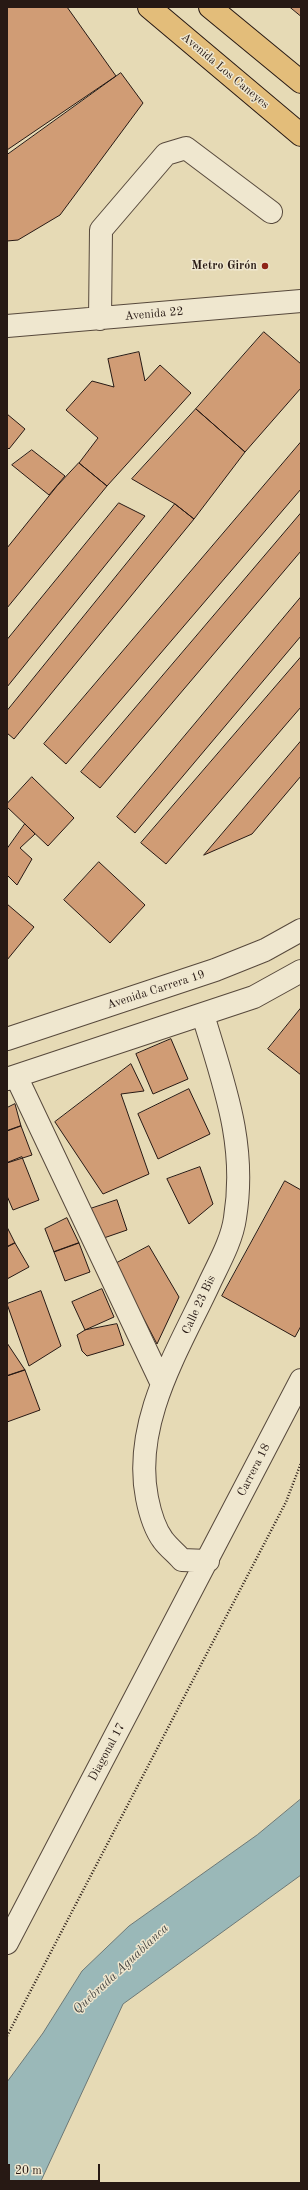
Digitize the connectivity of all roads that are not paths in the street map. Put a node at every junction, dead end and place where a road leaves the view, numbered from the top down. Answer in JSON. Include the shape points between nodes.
{"nodes":[{"id":1,"x":149,"y":7,"type":"edge"},
{"id":2,"x":210,"y":7,"type":"edge"},
{"id":3,"x":301,"y":82,"type":"edge"},
{"id":4,"x":301,"y":135,"type":"edge"},
{"id":5,"x":271,"y":212,"type":"dead end"},
{"id":6,"x":301,"y":301,"type":"edge"},
{"id":7,"x":100,"y":319,"type":"junction"},
{"id":8,"x":7,"y":326,"type":"edge"},
{"id":9,"x":301,"y":930,"type":"edge"},
{"id":10,"x":301,"y":971,"type":"edge"},
{"id":11,"x":203,"y":1015,"type":"junction"},
{"id":12,"x":7,"y":1039,"type":"edge"},
{"id":13,"x":12,"y":1077,"type":"edge"},
{"id":14,"x":301,"y":1380,"type":"edge"},
{"id":15,"x":162,"y":1384,"type":"junction"},
{"id":16,"x":208,"y":1561,"type":"junction"},
{"id":17,"x":7,"y":1943,"type":"edge"}],
"edges":[{"from":1,"to":4,"type":"main road","name":"Avenida Los Caneyes"},
{"from":2,"to":3,"type":"main road"},
{"from":5,"to":7,"type":"street","via":[[186,148],[166,154],[101,230]]},
{"from":6,"to":7,"type":"street","name":"Avenida 22"},
{"from":7,"to":8,"type":"street","name":"Avenida 22"},
{"from":9,"to":12,"type":"street","name":"Avenida Carrera 19","via":[[265,950],[215,970]]},
{"from":10,"to":11,"type":"street","via":[[254,997]]},
{"from":11,"to":13,"type":"street"},
{"from":11,"to":15,"type":"street","name":"Calle 23 Bis","via":[[231,1109],[238,1145],[239,1185],[235,1220],[222,1257]]},
{"from":13,"to":15,"type":"street"},
{"from":14,"to":16,"type":"street","name":"Carrera 18"},
{"from":15,"to":16,"type":"street","name":"Calle 23 Bis","via":[[149,1422],[144,1454],[145,1488],[150,1516],[162,1540],[182,1560]]},
{"from":16,"to":17,"type":"street","name":"Diagonal 17"}]}
